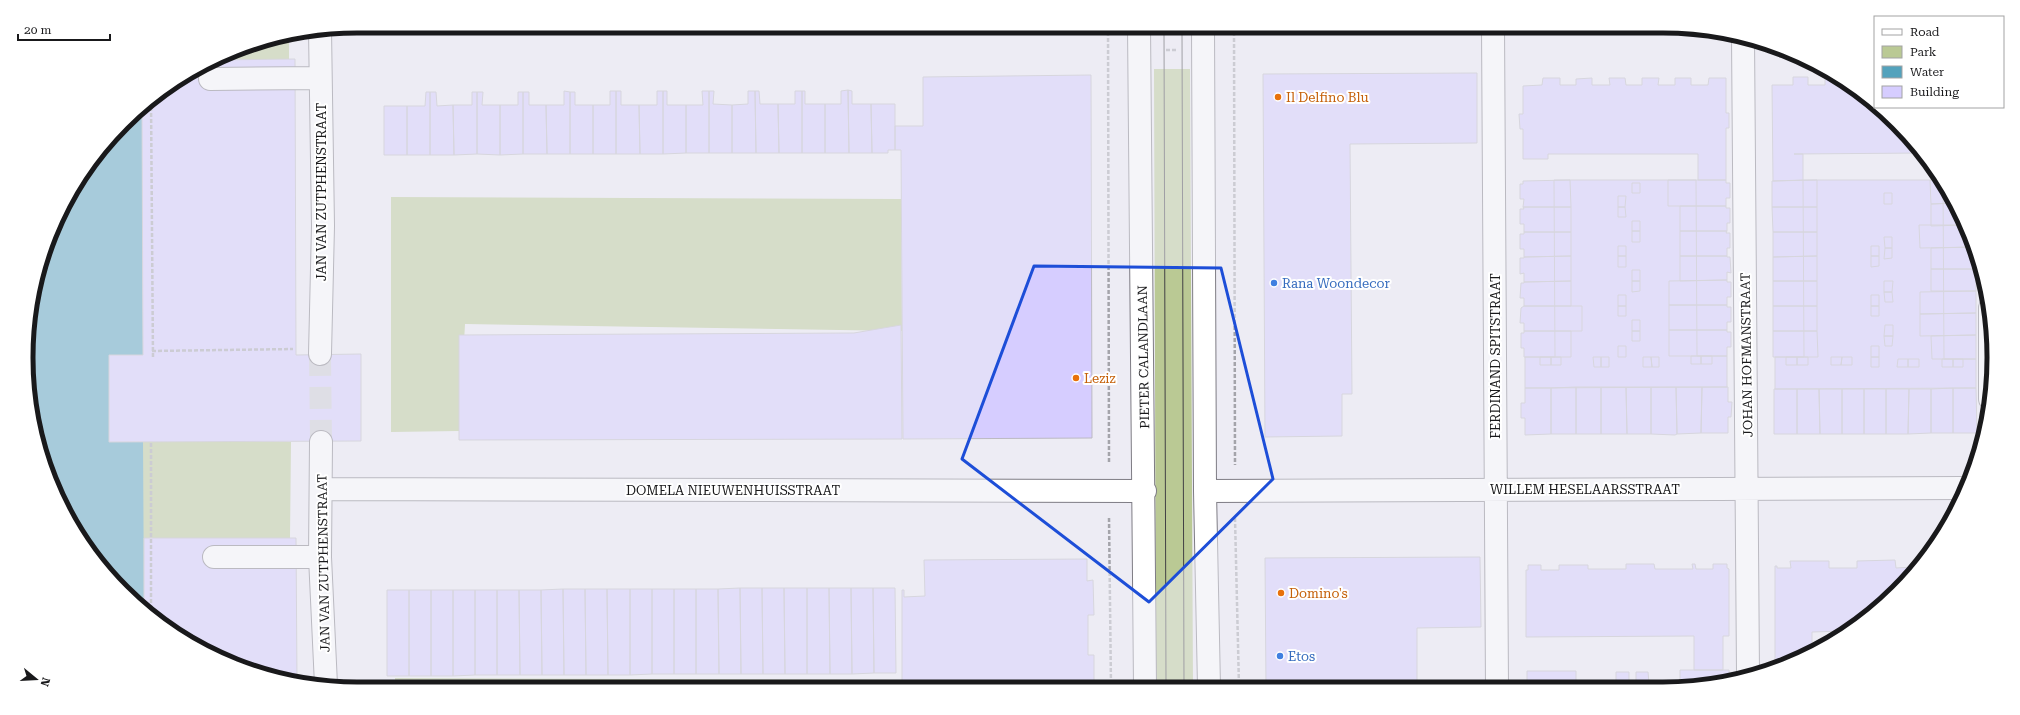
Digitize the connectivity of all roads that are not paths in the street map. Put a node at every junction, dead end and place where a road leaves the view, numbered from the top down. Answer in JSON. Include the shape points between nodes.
{"nodes":[{"id":1,"x":1139,"y":33,"type":"edge"},
{"id":2,"x":1203,"y":33,"type":"edge"},
{"id":3,"x":1493,"y":33,"type":"edge"},
{"id":4,"x":320,"y":36,"type":"edge"},
{"id":5,"x":1743,"y":43,"type":"edge"},
{"id":6,"x":320,"y":78,"type":"junction"},
{"id":7,"x":210,"y":79,"type":"dead end"},
{"id":8,"x":320,"y":354,"type":"tunnel mouth"},
{"id":9,"x":321,"y":442,"type":"tunnel mouth"},
{"id":10,"x":1747,"y":488,"type":"junction"},
{"id":11,"x":1959,"y":488,"type":"edge"},
{"id":12,"x":321,"y":489,"type":"junction"},
{"id":13,"x":1496,"y":489,"type":"junction"},
{"id":14,"x":1144,"y":491,"type":"junction"},
{"id":15,"x":1205,"y":491,"type":"junction"},
{"id":16,"x":214,"y":557,"type":"dead end"},
{"id":17,"x":320,"y":558,"type":"junction"},
{"id":18,"x":1748,"y":670,"type":"edge"},
{"id":19,"x":326,"y":680,"type":"edge"},
{"id":20,"x":1145,"y":682,"type":"edge"},
{"id":21,"x":1209,"y":682,"type":"edge"},
{"id":22,"x":1497,"y":682,"type":"edge"}],
"edges":[{"from":1,"to":14,"type":"street","name":"PIETER CALANDLAAN"},
{"from":2,"to":15,"type":"street"},
{"from":3,"to":13,"type":"street","name":"FERDINAND SPITSTRAAT"},
{"from":4,"to":6,"type":"street","name":"JAN VAN ZUTPHENSTRAAT"},
{"from":5,"to":10,"type":"street","name":"JOHAN HOFMANSTRAAT"},
{"from":6,"to":7,"type":"street"},
{"from":6,"to":8,"type":"street","name":"JAN VAN ZUTPHENSTRAAT","via":[[323,226]]},
{"from":9,"to":12,"type":"street","name":"JAN VAN ZUTPHENSTRAAT"},
{"from":10,"to":11,"type":"street","name":"WILLEM HESELAARSSTRAAT"},
{"from":10,"to":13,"type":"street","name":"WILLEM HESELAARSSTRAAT"},
{"from":10,"to":18,"type":"street","name":"JOHAN HOFMANSTRAAT"},
{"from":12,"to":14,"type":"street","name":"DOMELA NIEUWENHUISSTRAAT"},
{"from":12,"to":17,"type":"street","name":"JAN VAN ZUTPHENSTRAAT"},
{"from":13,"to":15,"type":"street","name":"WILLEM HESELAARSSTRAAT"},
{"from":13,"to":22,"type":"street","name":"FERDINAND SPITSTRAAT"},
{"from":14,"to":20,"type":"street","name":"PIETER CALANDLAAN"},
{"from":15,"to":21,"type":"street"},
{"from":16,"to":17,"type":"street"},
{"from":17,"to":19,"type":"street","name":"JAN VAN ZUTPHENSTRAAT"}]}
